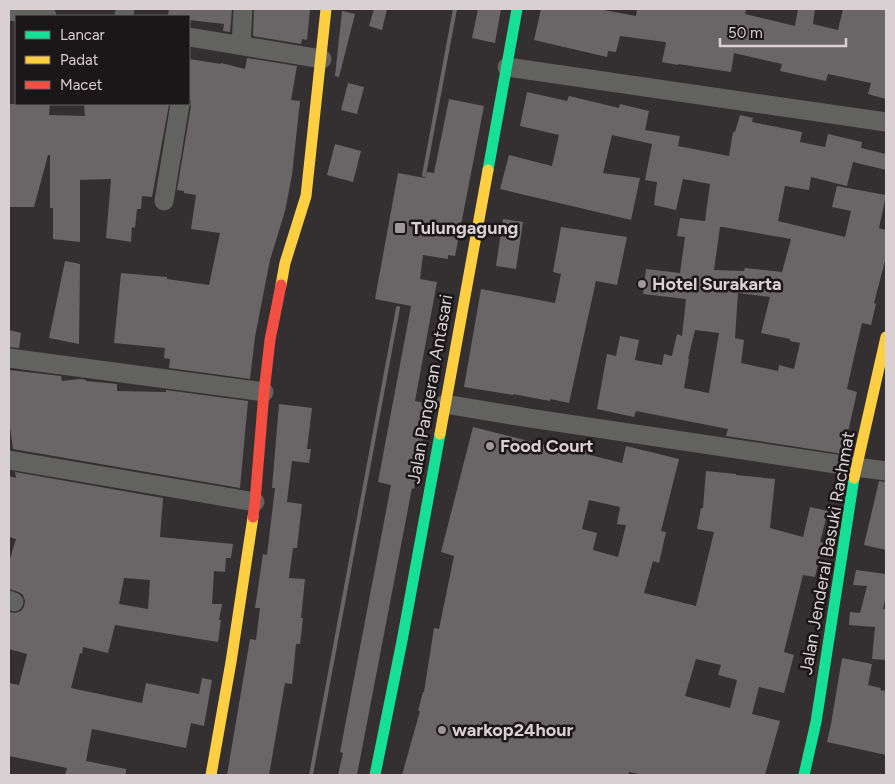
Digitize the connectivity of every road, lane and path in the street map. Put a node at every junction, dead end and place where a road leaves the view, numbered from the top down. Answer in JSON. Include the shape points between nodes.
{"nodes":[{"id":1,"x":243,"y":9,"type":"edge"},
{"id":2,"x":326,"y":9,"type":"edge"},
{"id":3,"x":516,"y":9,"type":"edge"},
{"id":4,"x":9,"y":11,"type":"edge"},
{"id":5,"x":37,"y":13,"type":"edge"},
{"id":6,"x":190,"y":40,"type":"edge"},
{"id":7,"x":241,"y":45,"type":"junction"},
{"id":8,"x":322,"y":59,"type":"junction"},
{"id":9,"x":507,"y":67,"type":"junction"},
{"id":10,"x":180,"y":105,"type":"edge"},
{"id":11,"x":886,"y":122,"type":"edge"},
{"id":12,"x":164,"y":201,"type":"dead end"},
{"id":13,"x":886,"y":337,"type":"edge"},
{"id":14,"x":9,"y":358,"type":"edge"},
{"id":15,"x":264,"y":392,"type":"junction"},
{"id":16,"x":446,"y":404,"type":"junction"},
{"id":17,"x":9,"y":460,"type":"edge"},
{"id":18,"x":856,"y":467,"type":"junction"},
{"id":19,"x":886,"y":471,"type":"edge"},
{"id":20,"x":255,"y":502,"type":"junction"},
{"id":21,"x":211,"y":775,"type":"edge"},
{"id":22,"x":375,"y":775,"type":"edge"},
{"id":23,"x":804,"y":775,"type":"edge"}],
"edges":[{"from":1,"to":7,"type":"street"},
{"from":2,"to":8,"type":"street"},
{"from":3,"to":9,"type":"street","name":"Jalan Pangeran Antasari"},
{"from":4,"to":5,"type":"street"},
{"from":6,"to":7,"type":"street"},
{"from":7,"to":8,"type":"street"},
{"from":8,"to":15,"type":"street","via":[[306,196],[285,263]]},
{"from":9,"to":11,"type":"street"},
{"from":9,"to":16,"type":"street","name":"Jalan Pangeran Antasari"},
{"from":10,"to":12,"type":"street"},
{"from":13,"to":18,"type":"street","name":"Jalan Jenderal Basuki Rachmat"},
{"from":14,"to":15,"type":"street"},
{"from":15,"to":20,"type":"street"},
{"from":16,"to":18,"type":"street"},
{"from":16,"to":22,"type":"street","name":"Jalan Pangeran Antasari"},
{"from":17,"to":20,"type":"street"},
{"from":18,"to":19,"type":"street"},
{"from":18,"to":23,"type":"street","name":"Jalan Jenderal Basuki Rachmat","via":[[816,722]]},
{"from":20,"to":21,"type":"street"}]}
